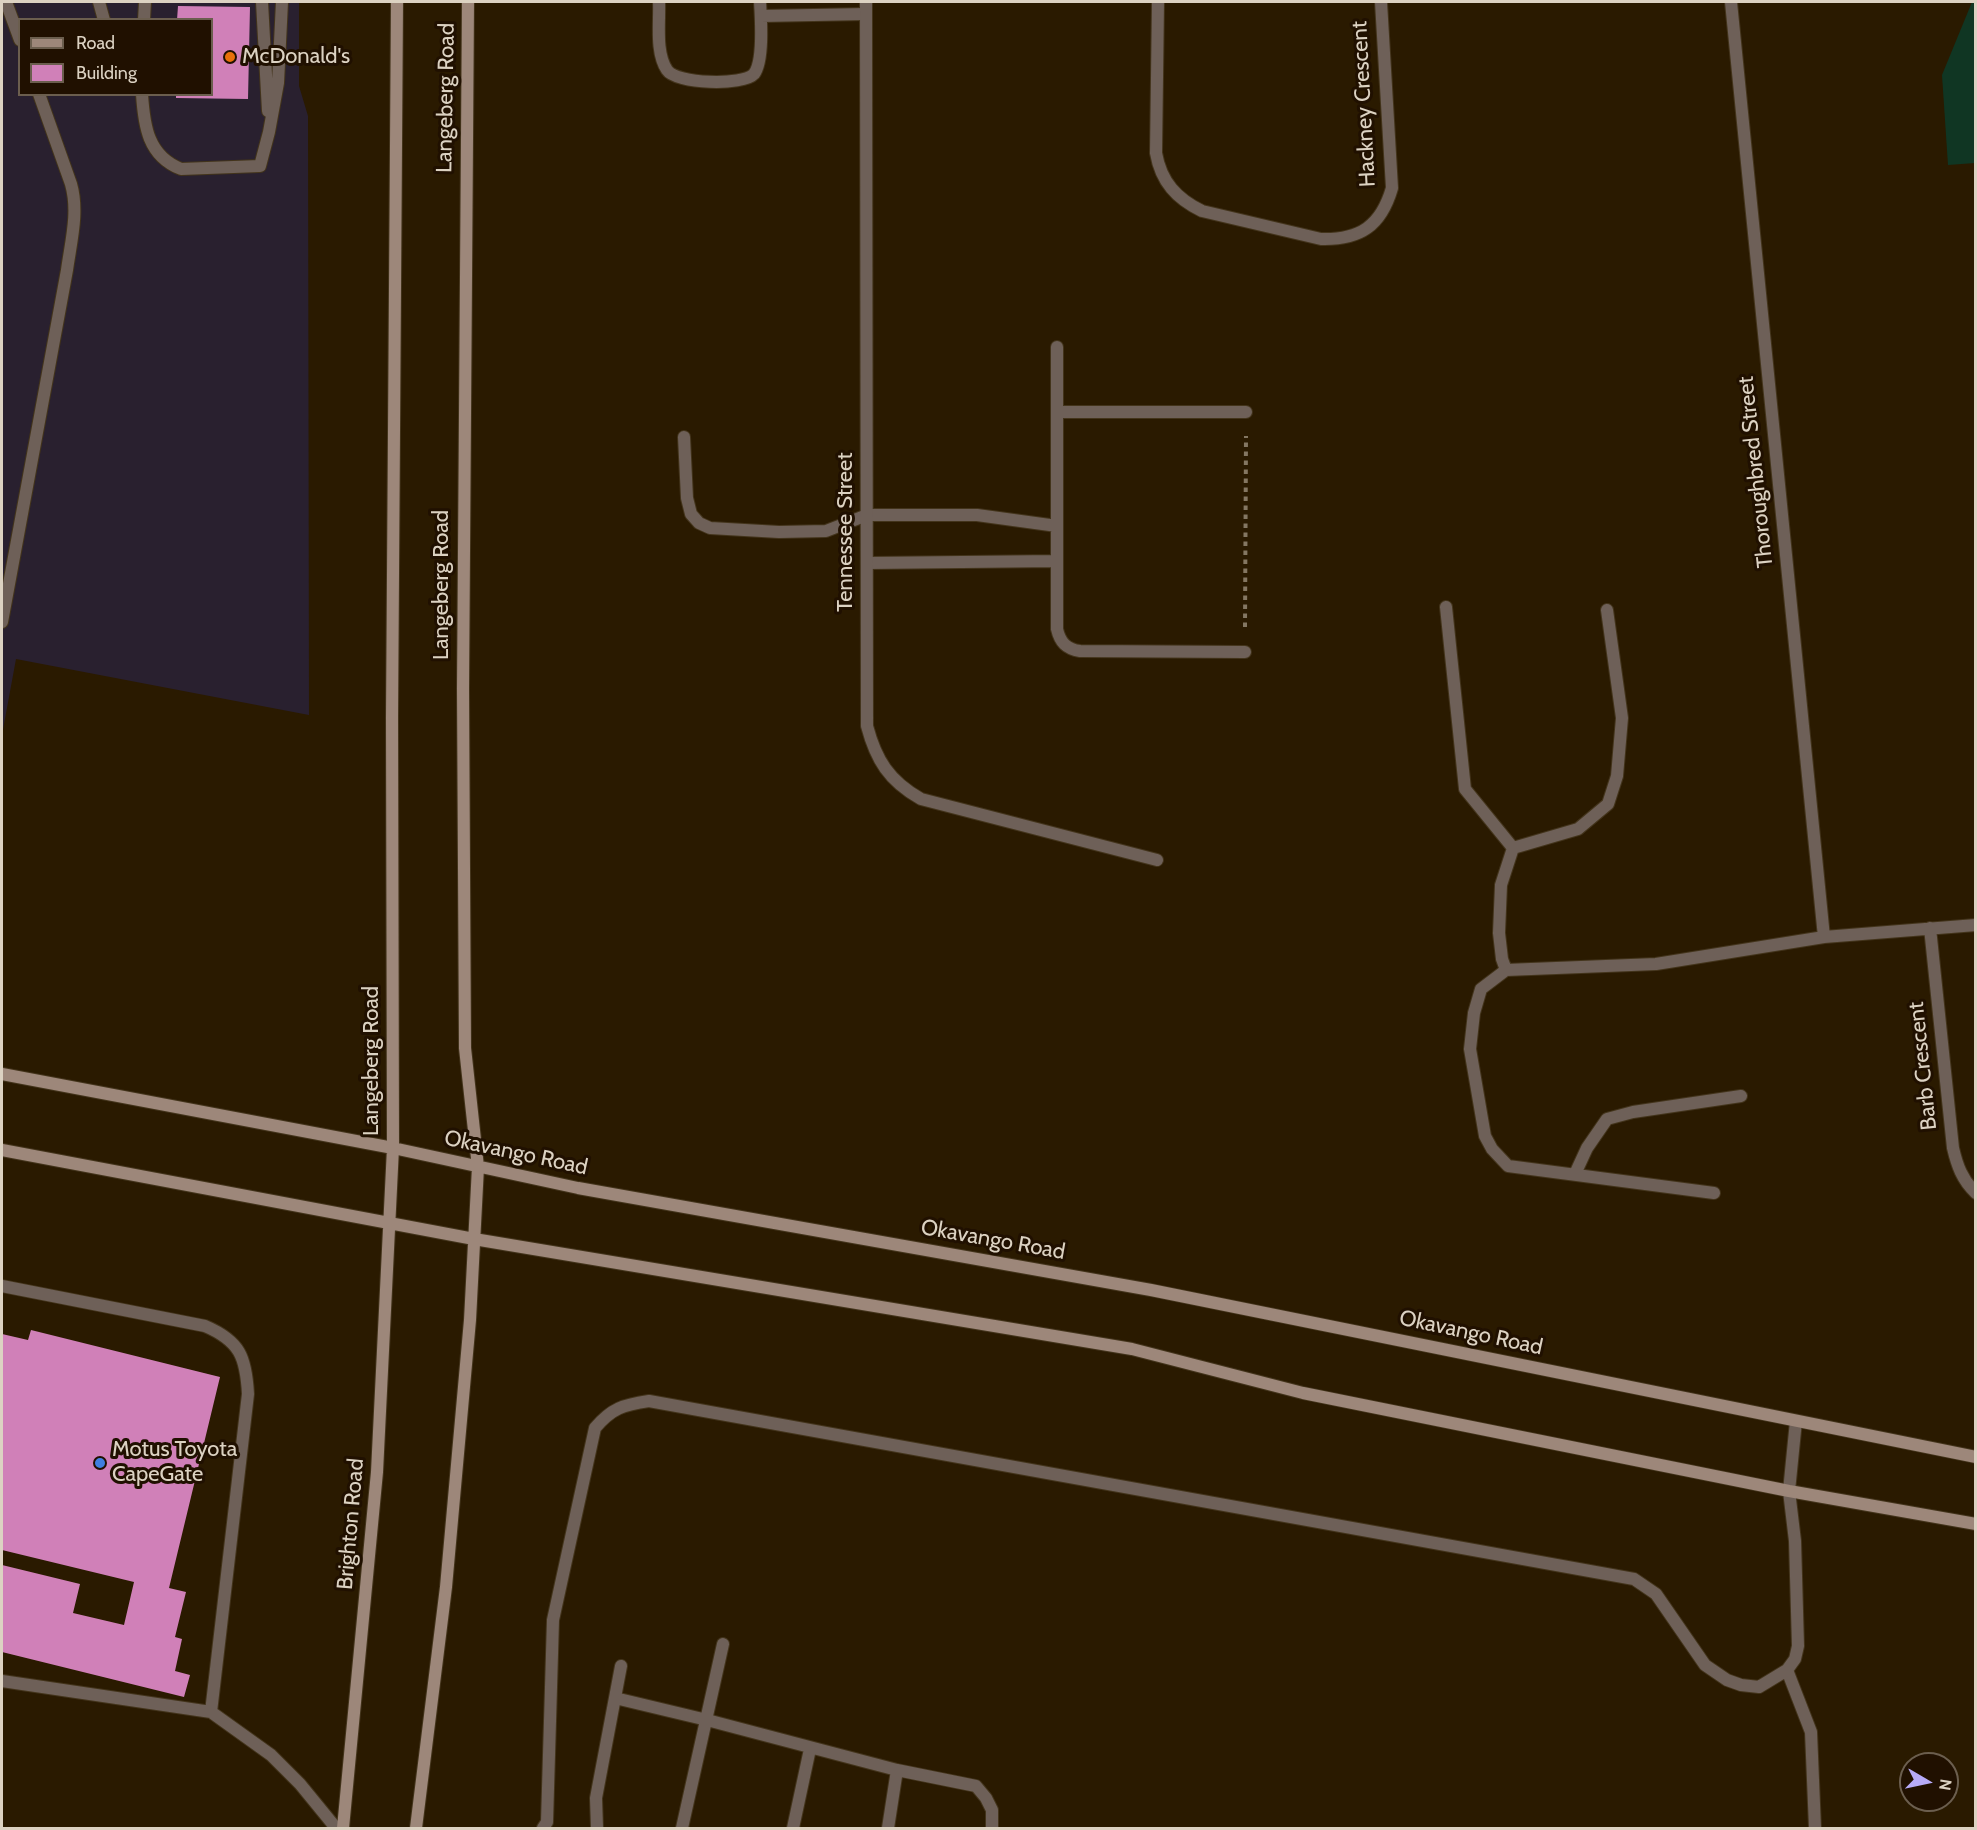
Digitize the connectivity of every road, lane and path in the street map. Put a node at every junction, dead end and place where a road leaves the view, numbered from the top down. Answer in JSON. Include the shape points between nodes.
{"nodes":[{"id":1,"x":6,"y":2,"type":"edge"},
{"id":2,"x":99,"y":2,"type":"edge"},
{"id":3,"x":145,"y":2,"type":"edge"},
{"id":4,"x":262,"y":2,"type":"edge"},
{"id":5,"x":282,"y":2,"type":"edge"},
{"id":6,"x":397,"y":2,"type":"edge"},
{"id":7,"x":468,"y":2,"type":"edge"},
{"id":8,"x":659,"y":2,"type":"edge"},
{"id":9,"x":760,"y":2,"type":"edge"},
{"id":10,"x":1158,"y":2,"type":"edge"},
{"id":11,"x":1381,"y":2,"type":"edge"},
{"id":12,"x":1731,"y":2,"type":"edge"},
{"id":13,"x":866,"y":8,"type":"edge"},
{"id":14,"x":761,"y":16,"type":"junction"},
{"id":15,"x":103,"y":18,"type":"edge"},
{"id":16,"x":144,"y":18,"type":"edge"},
{"id":17,"x":18,"y":35,"type":"edge"},
{"id":18,"x":40,"y":96,"type":"edge"},
{"id":19,"x":142,"y":96,"type":"edge"},
{"id":20,"x":269,"y":132,"type":"junction"},
{"id":21,"x":1057,"y":347,"type":"dead end"},
{"id":22,"x":1246,"y":411,"type":"joint"},
{"id":23,"x":1058,"y":412,"type":"junction"},
{"id":24,"x":684,"y":437,"type":"dead end"},
{"id":25,"x":867,"y":515,"type":"junction"},
{"id":26,"x":1057,"y":526,"type":"junction"},
{"id":27,"x":1057,"y":561,"type":"junction"},
{"id":28,"x":867,"y":563,"type":"junction"},
{"id":29,"x":1446,"y":607,"type":"dead end"},
{"id":30,"x":1606,"y":610,"type":"dead end"},
{"id":31,"x":2,"y":622,"type":"edge"},
{"id":32,"x":1245,"y":652,"type":"joint"},
{"id":33,"x":1513,"y":848,"type":"junction"},
{"id":34,"x":1157,"y":860,"type":"dead end"},
{"id":35,"x":1976,"y":925,"type":"edge"},
{"id":36,"x":1930,"y":928,"type":"junction"},
{"id":37,"x":1824,"y":938,"type":"junction"},
{"id":38,"x":1506,"y":970,"type":"junction"},
{"id":39,"x":2,"y":1074,"type":"edge"},
{"id":40,"x":1741,"y":1096,"type":"dead end"},
{"id":41,"x":393,"y":1148,"type":"junction"},
{"id":42,"x":2,"y":1150,"type":"edge"},
{"id":43,"x":477,"y":1167,"type":"junction"},
{"id":44,"x":1575,"y":1174,"type":"junction"},
{"id":45,"x":1976,"y":1192,"type":"edge"},
{"id":46,"x":1714,"y":1193,"type":"dead end"},
{"id":47,"x":389,"y":1222,"type":"junction"},
{"id":48,"x":474,"y":1239,"type":"junction"},
{"id":49,"x":2,"y":1286,"type":"edge"},
{"id":50,"x":1797,"y":1421,"type":"junction"},
{"id":51,"x":1976,"y":1457,"type":"edge"},
{"id":52,"x":1789,"y":1491,"type":"junction"},
{"id":53,"x":1976,"y":1524,"type":"edge"},
{"id":54,"x":723,"y":1644,"type":"dead end"},
{"id":55,"x":621,"y":1666,"type":"dead end"},
{"id":56,"x":1787,"y":1671,"type":"junction"},
{"id":57,"x":2,"y":1681,"type":"edge"},
{"id":58,"x":615,"y":1698,"type":"junction"},
{"id":59,"x":211,"y":1712,"type":"junction"},
{"id":60,"x":707,"y":1720,"type":"junction"},
{"id":61,"x":810,"y":1749,"type":"junction"},
{"id":62,"x":897,"y":1770,"type":"junction"},
{"id":63,"x":336,"y":1828,"type":"edge"},
{"id":64,"x":343,"y":1828,"type":"edge"},
{"id":65,"x":416,"y":1828,"type":"edge"},
{"id":66,"x":543,"y":1828,"type":"edge"},
{"id":67,"x":597,"y":1828,"type":"edge"},
{"id":68,"x":682,"y":1828,"type":"edge"},
{"id":69,"x":792,"y":1828,"type":"edge"},
{"id":70,"x":888,"y":1828,"type":"edge"},
{"id":71,"x":992,"y":1828,"type":"edge"},
{"id":72,"x":1815,"y":1828,"type":"edge"}],
"edges":[{"from":1,"to":17,"type":"street"},
{"from":2,"to":15,"type":"street"},
{"from":3,"to":16,"type":"street"},
{"from":4,"to":20,"type":"street"},
{"from":5,"to":20,"type":"street","via":[[278,83]]},
{"from":6,"to":41,"type":"main road","name":"Langeberg Road"},
{"from":7,"to":43,"type":"main road","name":"Langeberg Road","via":[[463,677],[465,1048]]},
{"from":8,"to":14,"type":"street","via":[[661,56],[671,74],[683,80],[740,80],[753,75],[759,61]]},
{"from":9,"to":14,"type":"street"},
{"from":10,"to":11,"type":"street","name":"Hackney Crescent","via":[[1156,153],[1164,179],[1174,193],[1202,211],[1321,239],[1339,239],[1371,226],[1381,215],[1392,188]]},
{"from":12,"to":37,"type":"street","name":"Thoroughbred Street"},
{"from":13,"to":14,"type":"street"},
{"from":13,"to":25,"type":"street","name":"Tennessee Street"},
{"from":18,"to":31,"type":"street","via":[[71,184],[75,212]]},
{"from":19,"to":20,"type":"street","via":[[144,123],[155,150],[163,160],[181,169],[260,166]]},
{"from":21,"to":23,"type":"street"},
{"from":22,"to":23,"type":"street"},
{"from":22,"to":32,"type":"path"},
{"from":23,"to":26,"type":"street"},
{"from":24,"to":25,"type":"street","via":[[691,514],[710,528],[826,531]]},
{"from":25,"to":26,"type":"street","via":[[977,515]]},
{"from":25,"to":28,"type":"street","name":"Tennessee Street"},
{"from":26,"to":27,"type":"street"},
{"from":27,"to":28,"type":"street"},
{"from":27,"to":32,"type":"street","via":[[1057,629],[1064,645],[1071,650]]},
{"from":28,"to":34,"type":"street","name":"Tennessee Street","via":[[867,726],[873,748],[895,780],[921,799]]},
{"from":29,"to":33,"type":"street","via":[[1465,789]]},
{"from":30,"to":33,"type":"street","via":[[1622,718],[1617,776],[1608,804],[1578,829]]},
{"from":33,"to":38,"type":"street","via":[[1501,885],[1499,933]]},
{"from":35,"to":36,"type":"street"},
{"from":36,"to":37,"type":"street"},
{"from":36,"to":45,"type":"street","name":"Barb Crescent","via":[[1953,1148],[1959,1170]]},
{"from":37,"to":38,"type":"street","via":[[1656,964]]},
{"from":38,"to":44,"type":"street","via":[[1480,989],[1474,1013],[1470,1049],[1485,1136],[1508,1166]]},
{"from":39,"to":41,"type":"main road","name":"Okavango Road"},
{"from":40,"to":44,"type":"street","via":[[1607,1119]]},
{"from":41,"to":43,"type":"main road","name":"Okavango Road"},
{"from":41,"to":47,"type":"main road","name":"Langeberg Road"},
{"from":42,"to":47,"type":"main road"},
{"from":43,"to":48,"type":"main road","name":"Langeberg Road"},
{"from":43,"to":50,"type":"main road","name":"Okavango Road","via":[[1151,1290]]},
{"from":44,"to":46,"type":"street"},
{"from":47,"to":48,"type":"main road"},
{"from":47,"to":64,"type":"main road","name":"Brighton Road","via":[[377,1472]]},
{"from":48,"to":52,"type":"main road","via":[[1132,1349],[1303,1393]]},
{"from":48,"to":65,"type":"main road","via":[[446,1587]]},
{"from":49,"to":59,"type":"street","via":[[205,1326],[234,1342],[243,1356],[248,1394]]},
{"from":50,"to":51,"type":"main road","name":"Okavango Road"},
{"from":50,"to":52,"type":"street"},
{"from":52,"to":53,"type":"main road"},
{"from":52,"to":56,"type":"street","via":[[1795,1541],[1798,1646]]},
{"from":54,"to":60,"type":"street"},
{"from":55,"to":58,"type":"street"},
{"from":56,"to":66,"type":"street","via":[[1759,1687],[1727,1680],[1705,1665],[1656,1594],[1634,1579],[649,1401],[625,1404],[607,1414],[595,1428],[553,1620],[547,1822]]},
{"from":56,"to":72,"type":"street","via":[[1810,1732]]},
{"from":57,"to":59,"type":"street"},
{"from":58,"to":60,"type":"street"},
{"from":58,"to":67,"type":"street","via":[[596,1798]]},
{"from":59,"to":63,"type":"street","via":[[271,1755]]},
{"from":60,"to":61,"type":"street"},
{"from":60,"to":68,"type":"street"},
{"from":61,"to":62,"type":"street"},
{"from":61,"to":69,"type":"street"},
{"from":62,"to":70,"type":"street"},
{"from":62,"to":71,"type":"street","via":[[976,1786],[992,1810]]}]}
